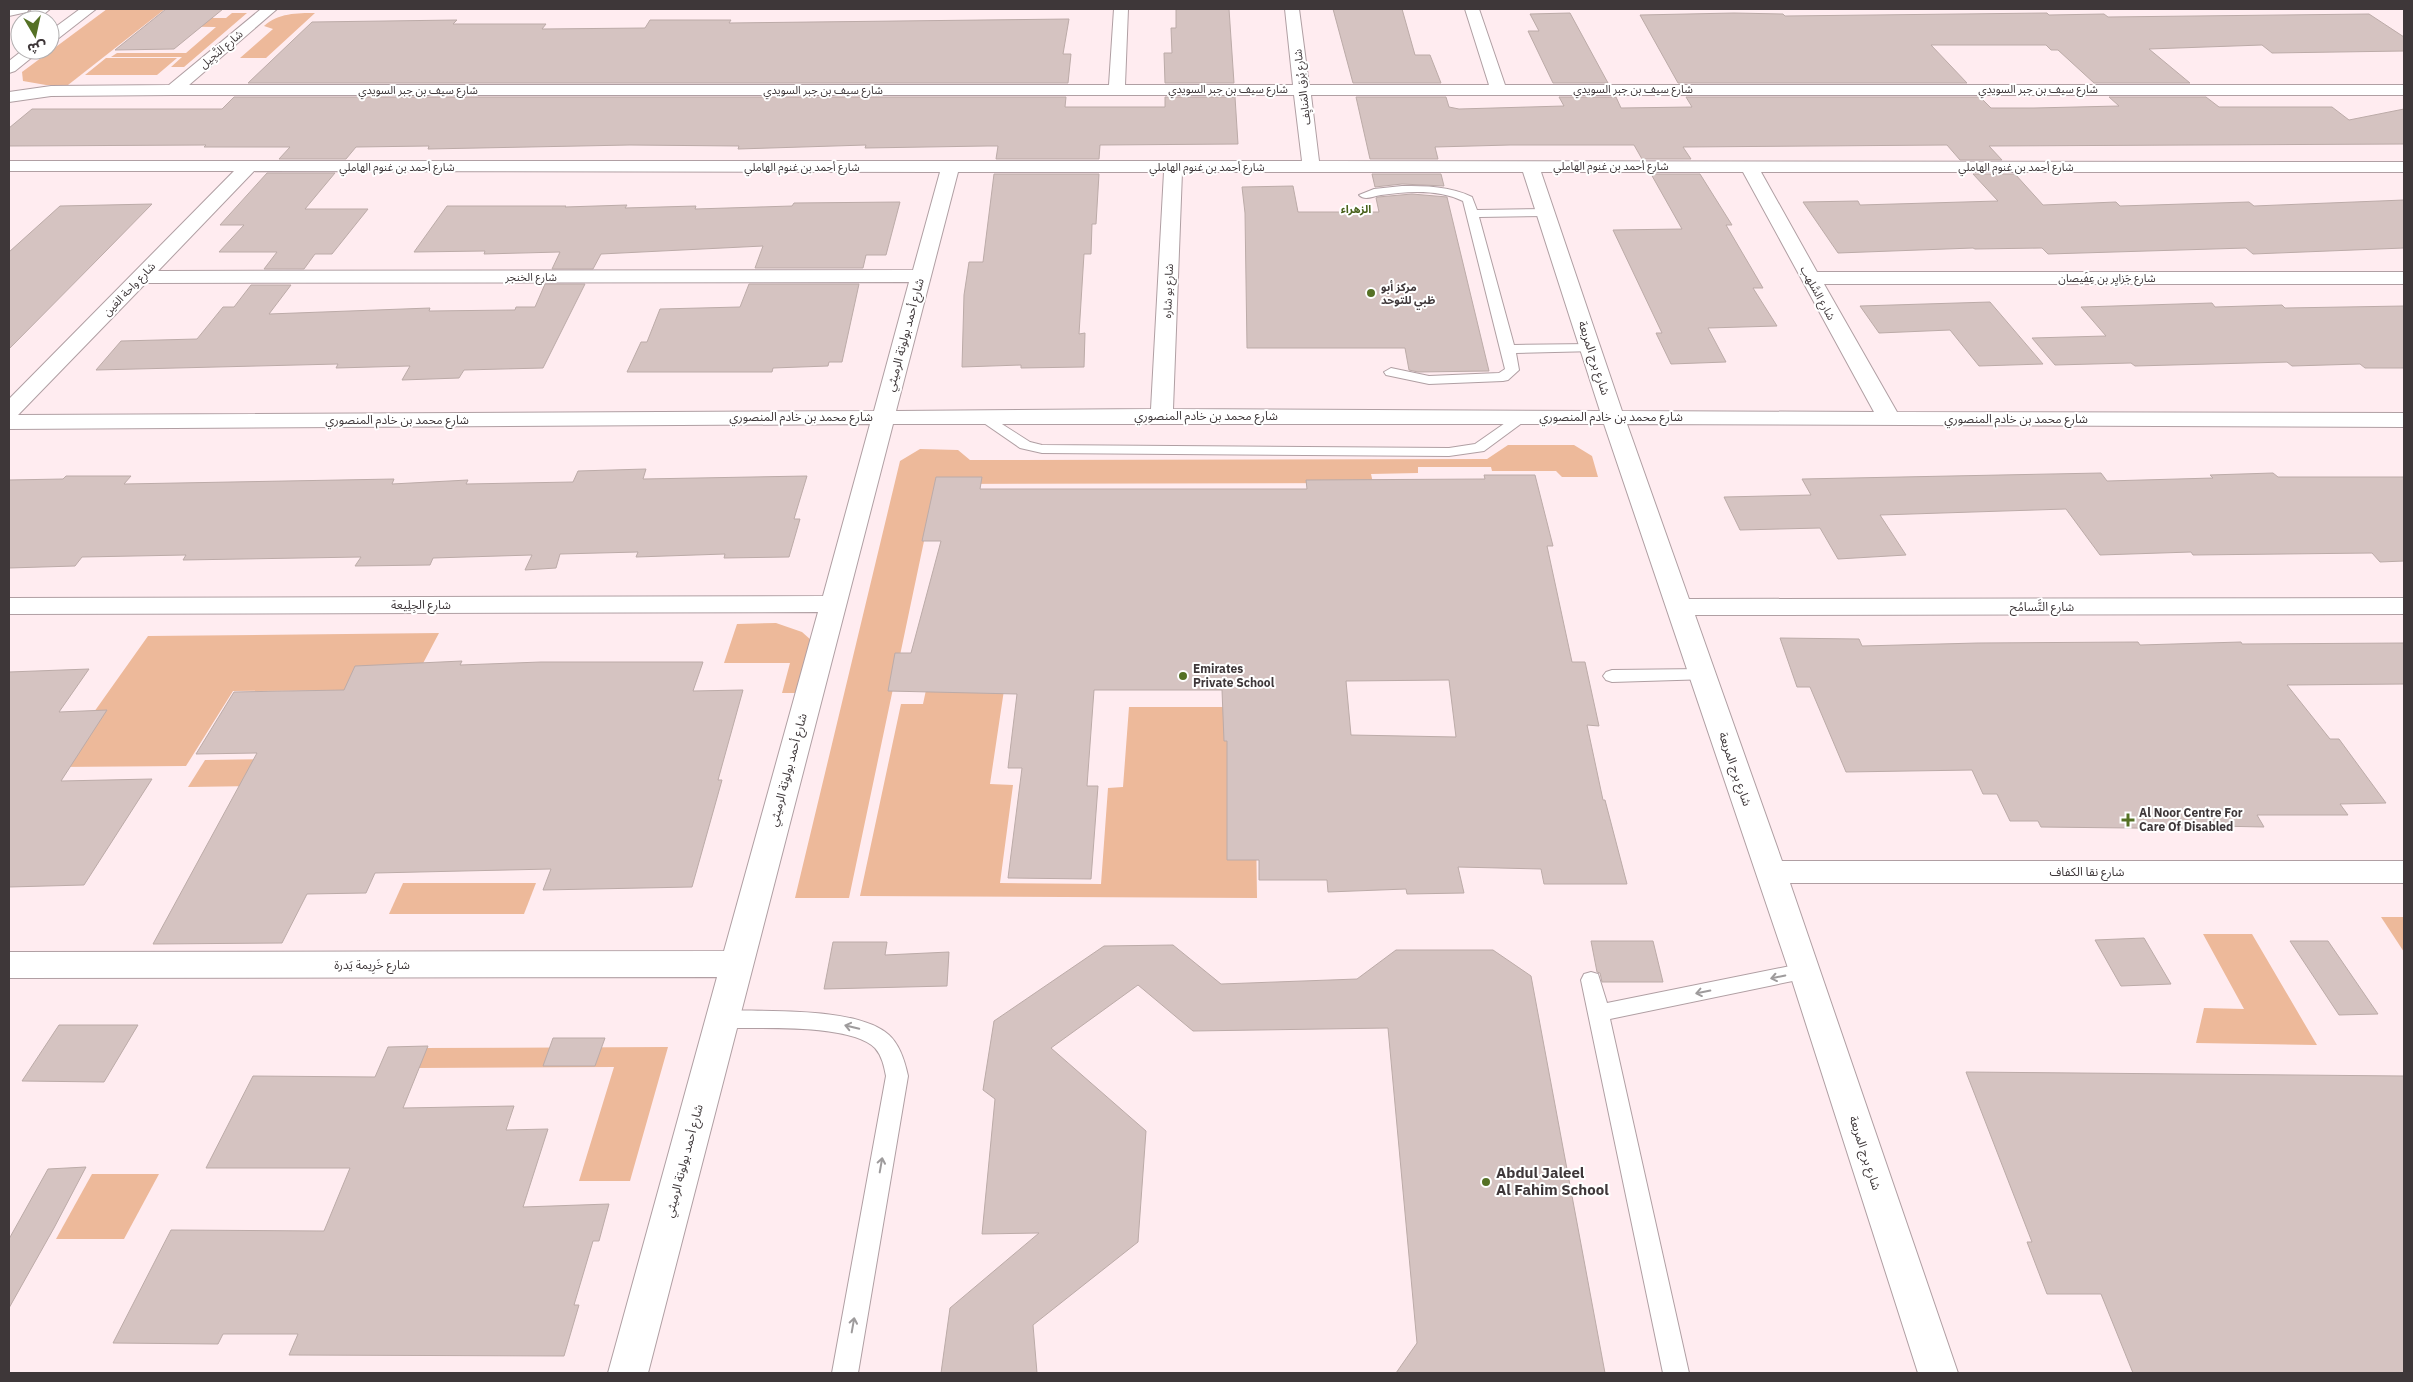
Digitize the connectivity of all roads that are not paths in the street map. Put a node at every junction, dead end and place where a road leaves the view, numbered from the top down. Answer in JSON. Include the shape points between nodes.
{"nodes":[{"id":1,"x":22,"y":9,"type":"edge"},
{"id":2,"x":89,"y":9,"type":"edge"},
{"id":3,"x":270,"y":9,"type":"edge"},
{"id":4,"x":1121,"y":9,"type":"edge"},
{"id":5,"x":1292,"y":9,"type":"edge"},
{"id":6,"x":1472,"y":9,"type":"edge"},
{"id":7,"x":9,"y":12,"type":"edge"},
{"id":8,"x":60,"y":31,"type":"edge"},
{"id":9,"x":20,"y":60,"type":"edge"},
{"id":10,"x":9,"y":68,"type":"edge"},
{"id":11,"x":9,"y":81,"type":"edge"},
{"id":12,"x":1117,"y":89,"type":"junction"},
{"id":13,"x":1302,"y":89,"type":"junction"},
{"id":14,"x":1498,"y":89,"type":"junction"},
{"id":15,"x":173,"y":90,"type":"junction"},
{"id":16,"x":2404,"y":90,"type":"edge"},
{"id":17,"x":51,"y":91,"type":"junction"},
{"id":18,"x":9,"y":97,"type":"edge"},
{"id":19,"x":250,"y":166,"type":"junction"},
{"id":20,"x":1311,"y":166,"type":"junction"},
{"id":21,"x":1530,"y":166,"type":"junction"},
{"id":22,"x":950,"y":167,"type":"junction"},
{"id":23,"x":1173,"y":167,"type":"junction"},
{"id":24,"x":1749,"y":167,"type":"junction"},
{"id":25,"x":2404,"y":167,"type":"edge"},
{"id":26,"x":12,"y":174,"type":"edge"},
{"id":27,"x":1365,"y":195,"type":"dead end"},
{"id":28,"x":1546,"y":212,"type":"junction"},
{"id":29,"x":1473,"y":214,"type":"junction"},
{"id":30,"x":920,"y":276,"type":"junction"},
{"id":31,"x":141,"y":277,"type":"junction"},
{"id":32,"x":1810,"y":278,"type":"junction"},
{"id":33,"x":2404,"y":278,"type":"edge"},
{"id":34,"x":1591,"y":348,"type":"junction"},
{"id":35,"x":1508,"y":349,"type":"junction"},
{"id":36,"x":1391,"y":372,"type":"dead end"},
{"id":37,"x":9,"y":412,"type":"edge"},
{"id":38,"x":983,"y":416,"type":"junction"},
{"id":39,"x":1162,"y":416,"type":"junction"},
{"id":40,"x":1613,"y":416,"type":"junction"},
{"id":41,"x":883,"y":417,"type":"junction"},
{"id":42,"x":1523,"y":417,"type":"junction"},
{"id":43,"x":1889,"y":418,"type":"junction"},
{"id":44,"x":2404,"y":420,"type":"edge"},
{"id":45,"x":9,"y":422,"type":"edge"},
{"id":46,"x":833,"y":604,"type":"junction"},
{"id":47,"x":9,"y":606,"type":"edge"},
{"id":48,"x":2404,"y":606,"type":"edge"},
{"id":49,"x":1680,"y":607,"type":"junction"},
{"id":50,"x":1703,"y":675,"type":"junction"},
{"id":51,"x":1612,"y":676,"type":"dead end"},
{"id":52,"x":1770,"y":872,"type":"junction"},
{"id":53,"x":2404,"y":872,"type":"edge"},
{"id":54,"x":736,"y":964,"type":"junction"},
{"id":55,"x":9,"y":965,"type":"edge"},
{"id":56,"x":1805,"y":971,"type":"junction"},
{"id":57,"x":1591,"y":980,"type":"dead end"},
{"id":58,"x":1599,"y":1013,"type":"junction"},
{"id":59,"x":721,"y":1019,"type":"junction"},
{"id":60,"x":628,"y":1373,"type":"edge"},
{"id":61,"x":845,"y":1373,"type":"edge"},
{"id":62,"x":1676,"y":1373,"type":"edge"},
{"id":63,"x":1938,"y":1373,"type":"edge"}],
"edges":[{"from":1,"to":7,"type":"street"},
{"from":2,"to":8,"type":"street"},
{"from":3,"to":15,"type":"street","name":"شارع النَّجِيل"},
{"from":4,"to":12,"type":"street"},
{"from":5,"to":13,"type":"street","name":"شارع بُرق المَنايِف"},
{"from":6,"to":14,"type":"street"},
{"from":9,"to":10,"type":"street"},
{"from":11,"to":17,"type":"street","name":"شارع سيف بن جبر السويدي"},
{"from":12,"to":13,"type":"street","name":"شارع سيف بن جبر السويدي"},
{"from":12,"to":15,"type":"street","name":"شارع سيف بن جبر السويدي"},
{"from":13,"to":14,"type":"street","name":"شارع سيف بن جبر السويدي"},
{"from":13,"to":20,"type":"street","name":"شارع بُرق المَنايِف"},
{"from":14,"to":16,"type":"street","name":"شارع سيف بن جبر السويدي"},
{"from":15,"to":17,"type":"street","name":"شارع سيف بن جبر السويدي"},
{"from":17,"to":18,"type":"street","name":"شارع سيف بن جبر السويدي"},
{"from":19,"to":22,"type":"street","name":"شارع أحمد بن غنوم الهاملي"},
{"from":19,"to":26,"type":"street","name":"شارع أحمد بن غنوم الهاملي","via":[[34,166]]},
{"from":19,"to":31,"type":"street","name":"شارع واحة العَين"},
{"from":20,"to":21,"type":"street","name":"شارع أحمد بن غنوم الهاملي"},
{"from":20,"to":23,"type":"street","name":"شارع أحمد بن غنوم الهاملي"},
{"from":21,"to":24,"type":"street","name":"شارع أحمد بن غنوم الهاملي"},
{"from":21,"to":28,"type":"street","name":"شارع برج المربعة"},
{"from":22,"to":23,"type":"street","name":"شارع أحمد بن غنوم الهاملي"},
{"from":22,"to":30,"type":"street","name":"شارع أحمد بولوتة الرميثي"},
{"from":23,"to":39,"type":"street","name":"شارع بو شاره"},
{"from":24,"to":25,"type":"street","name":"شارع أحمد بن غنوم الهاملي"},
{"from":24,"to":32,"type":"street","name":"شارع السَّلهب"},
{"from":27,"to":29,"type":"lane","via":[[1385,190],[1450,191],[1468,198]]},
{"from":28,"to":29,"type":"lane"},
{"from":28,"to":34,"type":"street","name":"شارع برج المربعة"},
{"from":29,"to":35,"type":"lane"},
{"from":30,"to":31,"type":"street","name":"شارع الخنجر"},
{"from":30,"to":41,"type":"street","name":"شارع أحمد بولوتة الرميثي"},
{"from":31,"to":37,"type":"street","name":"شارع واحة العَين"},
{"from":32,"to":33,"type":"street","name":"شارع جَزايِر بن عِفَيصان"},
{"from":32,"to":43,"type":"street","name":"شارع السَّلهب"},
{"from":34,"to":35,"type":"lane"},
{"from":34,"to":40,"type":"street","name":"شارع برج المربعة"},
{"from":35,"to":36,"type":"lane","via":[[1512,370],[1502,377],[1421,380]]},
{"from":38,"to":39,"type":"street","name":"شارع محمد بن خادم المنصوري"},
{"from":38,"to":41,"type":"street","name":"شارع محمد بن خادم المنصوري"},
{"from":38,"to":42,"type":"lane","via":[[1025,445],[1042,450],[1439,452],[1479,448]]},
{"from":39,"to":42,"type":"street","name":"شارع محمد بن خادم المنصوري"},
{"from":40,"to":42,"type":"street","name":"شارع محمد بن خادم المنصوري"},
{"from":40,"to":43,"type":"street","name":"شارع محمد بن خادم المنصوري"},
{"from":40,"to":49,"type":"street","name":"شارع برج المربعة"},
{"from":41,"to":45,"type":"street","name":"شارع محمد بن خادم المنصوري"},
{"from":41,"to":46,"type":"street","name":"شارع أحمد بولوتة الرميثي"},
{"from":43,"to":44,"type":"street","name":"شارع محمد بن خادم المنصوري"},
{"from":46,"to":47,"type":"street","name":"شارع الجِلِيعة"},
{"from":46,"to":54,"type":"street","name":"شارع أحمد بولوتة الرميثي"},
{"from":48,"to":49,"type":"street","name":"شارع التَّسامُح"},
{"from":49,"to":50,"type":"street","name":"شارع برج المربعة"},
{"from":50,"to":51,"type":"lane"},
{"from":50,"to":52,"type":"street","name":"شارع برج المربعة"},
{"from":52,"to":53,"type":"street","name":"شارع نقا الكفاف"},
{"from":52,"to":56,"type":"street","name":"شارع برج المربعة"},
{"from":54,"to":55,"type":"street","name":"شارع خَرِيمة يَدرة"},
{"from":54,"to":59,"type":"street","name":"شارع أحمد بولوتة الرميثي"},
{"from":56,"to":58,"type":"lane","one_way":true},
{"from":56,"to":63,"type":"street","name":"شارع برج المربعة"},
{"from":57,"to":58,"type":"lane"},
{"from":58,"to":62,"type":"lane"},
{"from":59,"to":60,"type":"street","name":"شارع أحمد بولوتة الرميثي"},
{"from":61,"to":59,"type":"lane","one_way":true,"via":[[897,1076],[890,1051],[880,1040],[853,1026]]}]}
